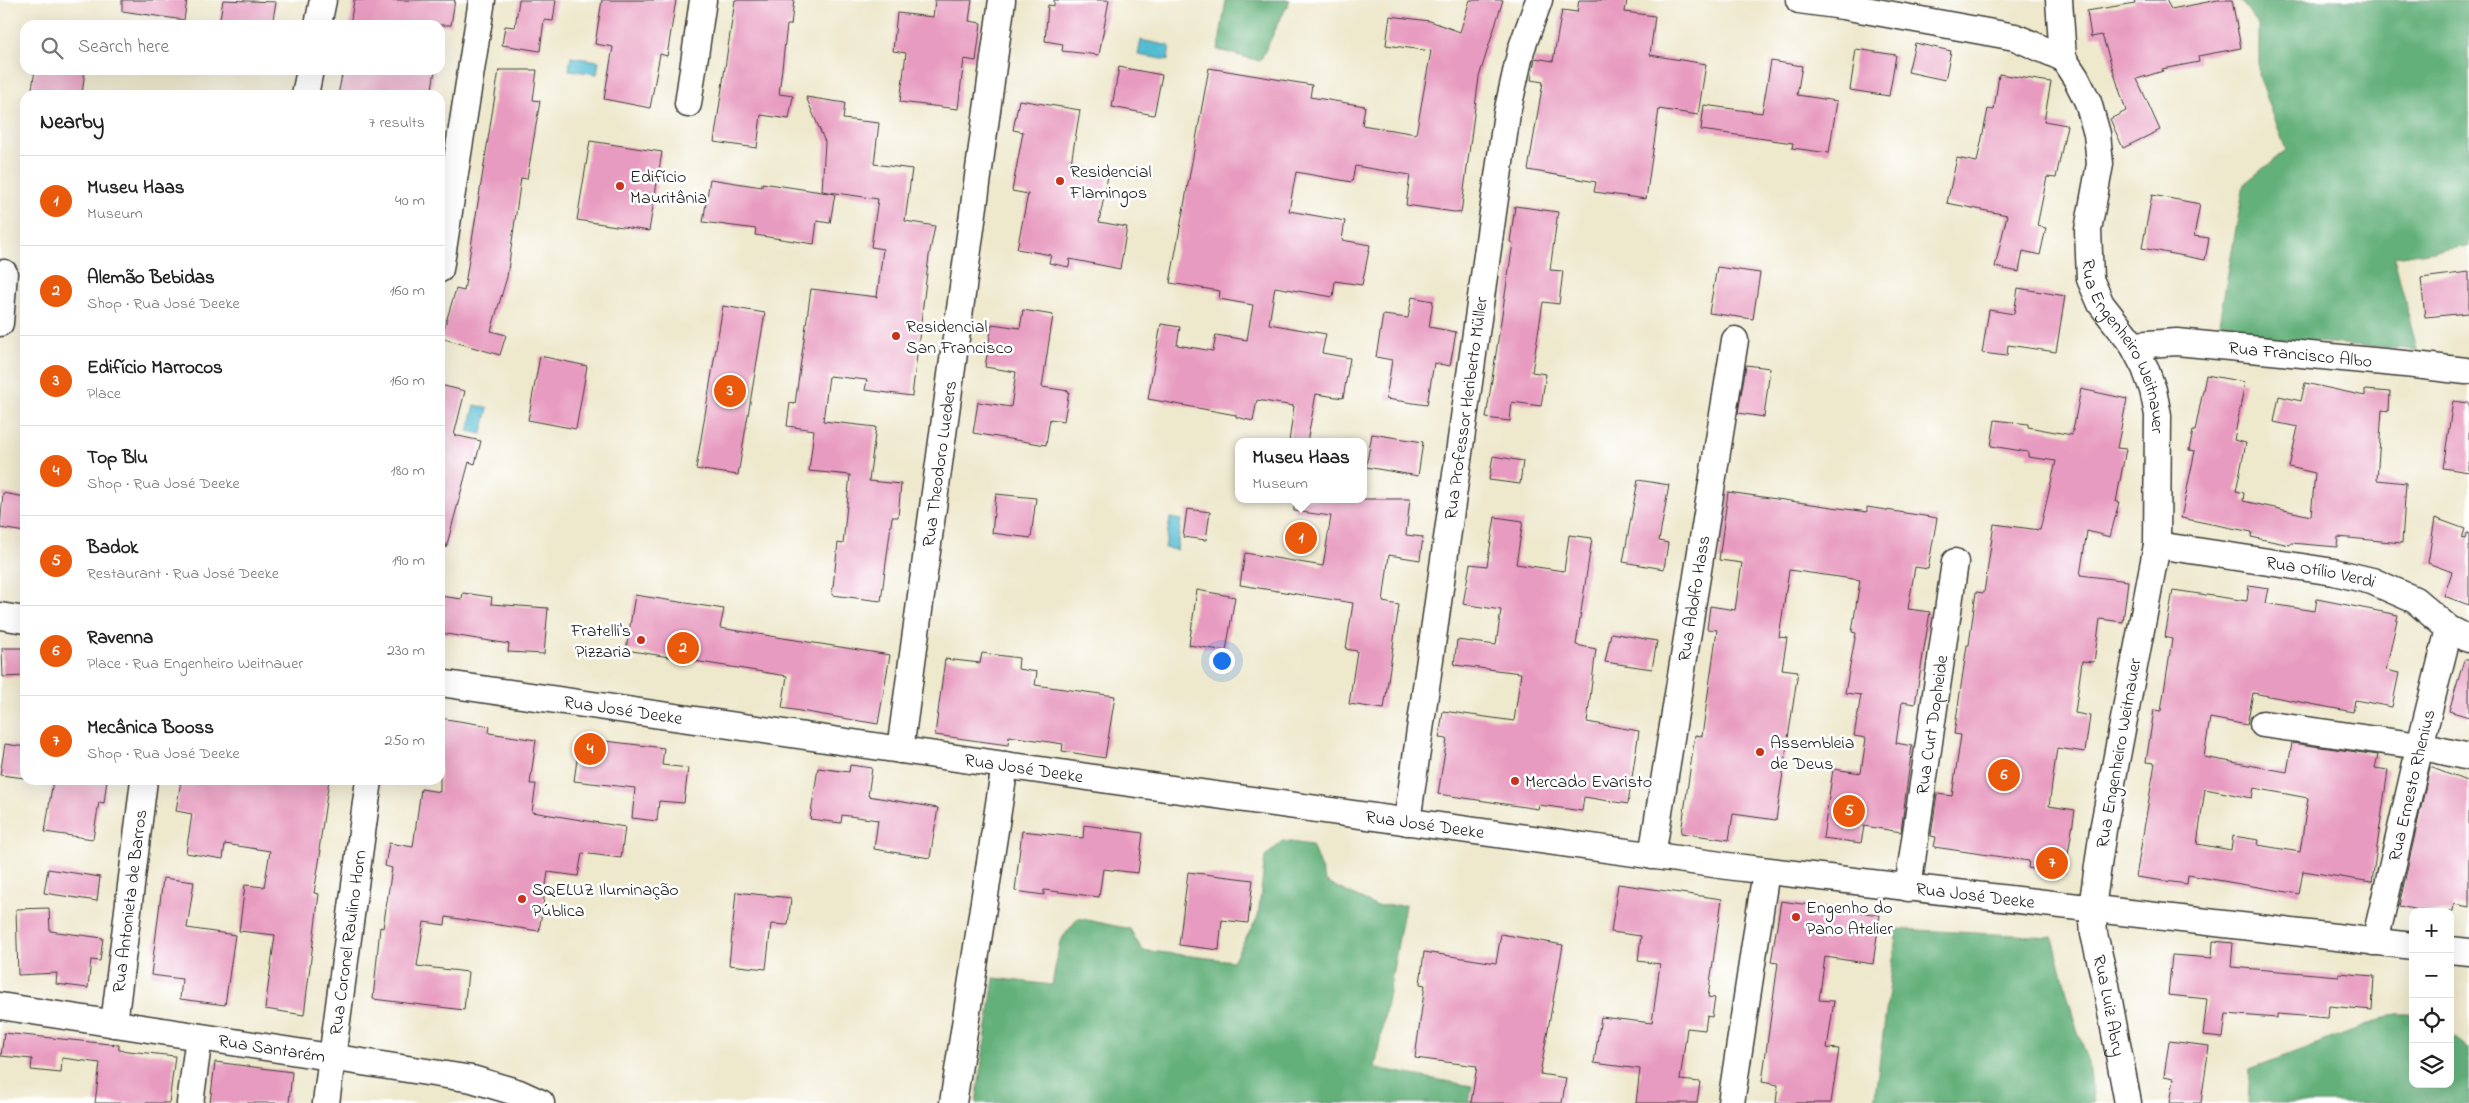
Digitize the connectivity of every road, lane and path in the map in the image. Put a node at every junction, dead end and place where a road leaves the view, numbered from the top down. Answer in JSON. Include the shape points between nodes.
{"nodes":[{"id":1,"x":323,"y":0,"type":"edge"},
{"id":2,"x":482,"y":0,"type":"edge"},
{"id":3,"x":703,"y":0,"type":"edge"},
{"id":4,"x":1002,"y":0,"type":"edge"},
{"id":5,"x":1540,"y":0,"type":"edge"},
{"id":6,"x":1799,"y":0,"type":"edge"},
{"id":7,"x":2059,"y":0,"type":"edge"},
{"id":8,"x":319,"y":20,"type":"edge"},
{"id":9,"x":2063,"y":58,"type":"junction"},
{"id":10,"x":309,"y":75,"type":"edge"},
{"id":11,"x":306,"y":90,"type":"edge"},
{"id":12,"x":688,"y":104,"type":"dead end"},
{"id":13,"x":445,"y":237,"type":"edge"},
{"id":14,"x":4,"y":273,"type":"dead end"},
{"id":15,"x":0,"y":323,"type":"edge"},
{"id":16,"x":1735,"y":340,"type":"dead end"},
{"id":17,"x":2133,"y":345,"type":"junction"},
{"id":18,"x":2466,"y":371,"type":"dead end"},
{"id":19,"x":2157,"y":545,"type":"junction"},
{"id":20,"x":1955,"y":562,"type":"dead end"},
{"id":21,"x":0,"y":616,"type":"edge"},
{"id":22,"x":20,"y":619,"type":"edge"},
{"id":23,"x":2459,"y":634,"type":"edge"},
{"id":24,"x":445,"y":684,"type":"edge"},
{"id":25,"x":2263,"y":724,"type":"dead end"},
{"id":26,"x":2420,"y":746,"type":"junction"},
{"id":27,"x":900,"y":750,"type":"junction"},
{"id":28,"x":2469,"y":757,"type":"edge"},
{"id":29,"x":1005,"y":765,"type":"junction"},
{"id":30,"x":143,"y":785,"type":"edge"},
{"id":31,"x":368,"y":785,"type":"edge"},
{"id":32,"x":1407,"y":822,"type":"junction"},
{"id":33,"x":1652,"y":856,"type":"junction"},
{"id":34,"x":1766,"y":871,"type":"junction"},
{"id":35,"x":1908,"y":888,"type":"junction"},
{"id":36,"x":2092,"y":908,"type":"junction"},
{"id":37,"x":2375,"y":942,"type":"junction"},
{"id":38,"x":2409,"y":946,"type":"edge"},
{"id":39,"x":2454,"y":950,"type":"edge"},
{"id":40,"x":2469,"y":952,"type":"edge"},
{"id":41,"x":0,"y":1006,"type":"edge"},
{"id":42,"x":114,"y":1024,"type":"junction"},
{"id":43,"x":199,"y":1036,"type":"junction"},
{"id":44,"x":332,"y":1057,"type":"junction"},
{"id":45,"x":190,"y":1103,"type":"edge"},
{"id":46,"x":326,"y":1103,"type":"edge"},
{"id":47,"x":541,"y":1103,"type":"edge"},
{"id":48,"x":953,"y":1103,"type":"edge"},
{"id":49,"x":1731,"y":1103,"type":"edge"},
{"id":50,"x":2128,"y":1103,"type":"edge"}],
"edges":[{"from":1,"to":8,"type":"street"},
{"from":2,"to":13,"type":"street"},
{"from":3,"to":12,"type":"street"},
{"from":4,"to":27,"type":"street","name":"Rua Theodoro Lueders"},
{"from":5,"to":32,"type":"street","name":"Rua Professor Heriberto Müller","via":[[1521,50],[1507,113]]},
{"from":6,"to":9,"type":"street","via":[[2015,37]]},
{"from":7,"to":9,"type":"street"},
{"from":9,"to":17,"type":"street","name":"Rua Engenheiro Weitnauer","via":[[2088,102],[2098,134],[2100,164],[2088,230],[2090,279],[2101,304]]},
{"from":10,"to":11,"type":"street"},
{"from":14,"to":15,"type":"street"},
{"from":16,"to":33,"type":"street","name":"Rua Adolfo Hass"},
{"from":17,"to":18,"type":"street","name":"Rua Francisco Albo","via":[[2177,342]]},
{"from":17,"to":19,"type":"street","name":"Rua Engenheiro Weitnauer","via":[[2153,390],[2158,416]]},
{"from":19,"to":23,"type":"street","name":"Rua Otílio Verdi","via":[[2334,572],[2372,581],[2415,600]]},
{"from":19,"to":36,"type":"street","name":"Rua Engenheiro Weitnauer","via":[[2103,830]]},
{"from":20,"to":35,"type":"street","name":"Rua Curt Dopheide"},
{"from":21,"to":22,"type":"street"},
{"from":23,"to":26,"type":"street","name":"Rua Ernesto Rhenius"},
{"from":24,"to":27,"type":"street","name":"Rua José Deeke"},
{"from":25,"to":26,"type":"street"},
{"from":26,"to":28,"type":"street"},
{"from":26,"to":37,"type":"street","name":"Rua Ernesto Rhenius"},
{"from":27,"to":29,"type":"street","name":"Rua José Deeke"},
{"from":29,"to":32,"type":"street","name":"Rua José Deeke"},
{"from":29,"to":48,"type":"street"},
{"from":30,"to":42,"type":"street","name":"Rua Antonieta de Barros"},
{"from":31,"to":44,"type":"street","name":"Rua Coronel Raulino Horn"},
{"from":32,"to":33,"type":"street","name":"Rua José Deeke"},
{"from":33,"to":34,"type":"street","name":"Rua José Deeke"},
{"from":34,"to":35,"type":"street","name":"Rua José Deeke"},
{"from":34,"to":49,"type":"street"},
{"from":35,"to":36,"type":"street","name":"Rua José Deeke"},
{"from":36,"to":37,"type":"street","name":"Rua José Deeke"},
{"from":36,"to":50,"type":"street","name":"Rua Luiz Abry","via":[[2094,934]]},
{"from":37,"to":38,"type":"street","name":"Rua José Deeke"},
{"from":39,"to":40,"type":"street"},
{"from":41,"to":42,"type":"street","name":"Rua Santarém"},
{"from":42,"to":43,"type":"street","name":"Rua Santarém"},
{"from":43,"to":44,"type":"street","name":"Rua Santarém"},
{"from":43,"to":45,"type":"street"},
{"from":44,"to":46,"type":"street","name":"Rua Coronel Raulino Horn"},
{"from":44,"to":47,"type":"street","name":"Rua Santarém","via":[[472,1079]]}]}
